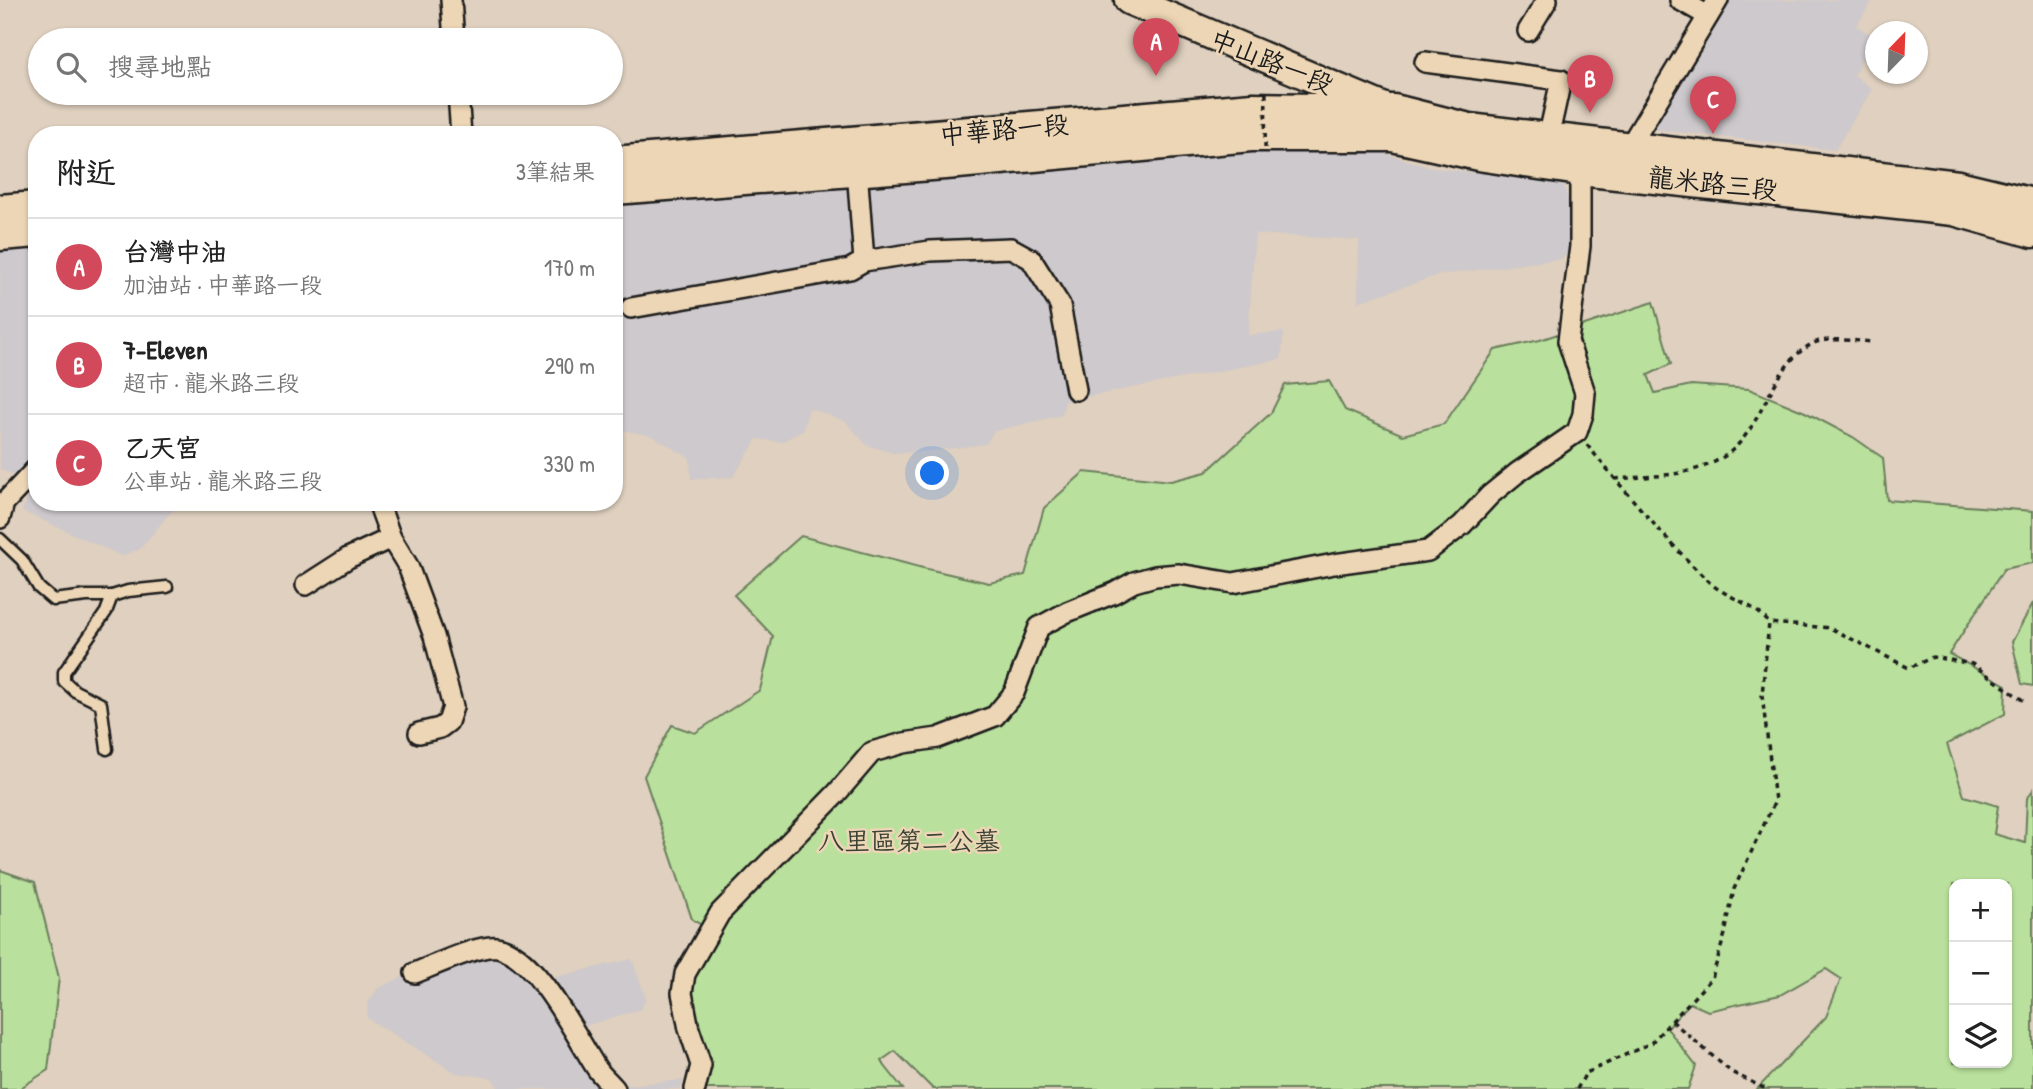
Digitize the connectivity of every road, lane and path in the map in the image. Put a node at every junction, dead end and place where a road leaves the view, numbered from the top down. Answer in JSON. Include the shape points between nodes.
{"nodes":[{"id":1,"x":451,"y":0,"type":"edge"},
{"id":2,"x":1129,"y":0,"type":"edge"},
{"id":3,"x":1547,"y":0,"type":"edge"},
{"id":4,"x":1681,"y":0,"type":"edge"},
{"id":5,"x":1713,"y":8,"type":"edge"},
{"id":6,"x":453,"y":28,"type":"edge"},
{"id":7,"x":1528,"y":31,"type":"dead end"},
{"id":8,"x":1425,"y":62,"type":"dead end"},
{"id":9,"x":1266,"y":90,"type":"dead end"},
{"id":10,"x":459,"y":105,"type":"edge"},
{"id":11,"x":1393,"y":123,"type":"junction"},
{"id":12,"x":460,"y":126,"type":"edge"},
{"id":13,"x":1548,"y":139,"type":"junction"},
{"id":14,"x":1265,"y":148,"type":"dead end"},
{"id":15,"x":1627,"y":161,"type":"junction"},
{"id":16,"x":623,"y":162,"type":"edge"},
{"id":17,"x":857,"y":169,"type":"junction"},
{"id":18,"x":1580,"y":169,"type":"junction"},
{"id":19,"x":623,"y":187,"type":"edge"},
{"id":20,"x":2033,"y":205,"type":"edge"},
{"id":21,"x":28,"y":209,"type":"edge"},
{"id":22,"x":0,"y":211,"type":"edge"},
{"id":23,"x":2033,"y":230,"type":"edge"},
{"id":24,"x":28,"y":232,"type":"edge"},
{"id":25,"x":0,"y":234,"type":"edge"},
{"id":26,"x":864,"y":261,"type":"junction"},
{"id":27,"x":631,"y":308,"type":"dead end"},
{"id":28,"x":1872,"y":342,"type":"dead end"},
{"id":29,"x":1076,"y":390,"type":"dead end"},
{"id":30,"x":1577,"y":432,"type":"junction"},
{"id":31,"x":28,"y":478,"type":"edge"},
{"id":32,"x":1615,"y":479,"type":"junction"},
{"id":33,"x":381,"y":511,"type":"edge"},
{"id":34,"x":0,"y":518,"type":"edge"},
{"id":35,"x":391,"y":538,"type":"junction"},
{"id":36,"x":0,"y":539,"type":"edge"},
{"id":37,"x":306,"y":585,"type":"dead end"},
{"id":38,"x":167,"y":587,"type":"dead end"},
{"id":39,"x":112,"y":596,"type":"junction"},
{"id":40,"x":1769,"y":623,"type":"junction"},
{"id":41,"x":2024,"y":701,"type":"dead end"},
{"id":42,"x":419,"y":733,"type":"dead end"},
{"id":43,"x":107,"y":749,"type":"dead end"},
{"id":44,"x":415,"y":973,"type":"dead end"},
{"id":45,"x":1672,"y":1021,"type":"junction"},
{"id":46,"x":615,"y":1089,"type":"edge"},
{"id":47,"x":695,"y":1089,"type":"edge"},
{"id":48,"x":1577,"y":1089,"type":"edge"},
{"id":49,"x":1766,"y":1089,"type":"edge"}],
"edges":[{"from":1,"to":6,"type":"street"},
{"from":2,"to":11,"type":"main road","name":"中山路一段"},
{"from":3,"to":7,"type":"street"},
{"from":4,"to":5,"type":"street"},
{"from":5,"to":15,"type":"street"},
{"from":8,"to":13,"type":"street","via":[[1561,80]]},
{"from":9,"to":14,"type":"path","bridge":true},
{"from":10,"to":12,"type":"street"},
{"from":11,"to":13,"type":"main road","name":"龍米路三段"},
{"from":11,"to":16,"type":"main road","name":"中華路一段","via":[[1253,109]]},
{"from":11,"to":17,"type":"main road","name":"中華路一段"},
{"from":11,"to":18,"type":"main road","name":"龍米路三段","via":[[1478,154]]},
{"from":13,"to":15,"type":"main road","name":"龍米路三段"},
{"from":15,"to":18,"type":"main road","name":"龍米路三段"},
{"from":15,"to":20,"type":"main road","name":"龍米路三段","via":[[1833,171],[1958,187]]},
{"from":15,"to":23,"type":"main road","name":"龍米路三段","via":[[1954,209]]},
{"from":17,"to":19,"type":"main road","name":"中華路一段"},
{"from":17,"to":26,"type":"street"},
{"from":18,"to":30,"type":"street","via":[[1580,246],[1568,341],[1585,393]]},
{"from":21,"to":22,"type":"main road"},
{"from":24,"to":25,"type":"main road"},
{"from":26,"to":27,"type":"street","via":[[850,270]]},
{"from":26,"to":29,"type":"street","via":[[930,251],[1011,248],[1031,259],[1060,305]]},
{"from":28,"to":32,"type":"path","via":[[1815,342],[1792,358],[1743,440],[1720,459],[1686,472]]},
{"from":30,"to":32,"type":"path"},
{"from":30,"to":47,"type":"street","via":[[1517,473],[1428,551],[1233,583],[1179,574],[1155,576],[1039,627],[1014,693],[995,716],[938,738],[872,752],[720,913],[685,974],[682,993],[701,1065]]},
{"from":31,"to":34,"type":"street","via":[[4,503]]},
{"from":32,"to":40,"type":"path","via":[[1709,583],[1761,613]]},
{"from":33,"to":35,"type":"street"},
{"from":35,"to":37,"type":"street"},
{"from":35,"to":42,"type":"street","via":[[408,566],[453,707],[448,722]]},
{"from":36,"to":39,"type":"lane","via":[[53,600]]},
{"from":38,"to":39,"type":"lane"},
{"from":39,"to":43,"type":"lane","via":[[106,612],[64,671],[64,681],[75,691],[101,704]]},
{"from":40,"to":41,"type":"path","via":[[1830,628],[1909,668],[1933,657],[1972,664]]},
{"from":40,"to":45,"type":"path","via":[[1762,695],[1775,801],[1734,889],[1712,978]]},
{"from":44,"to":46,"type":"street","via":[[495,947],[513,954],[531,968],[598,1071]]},
{"from":45,"to":48,"type":"path","via":[[1651,1043],[1586,1073]]},
{"from":45,"to":49,"type":"path","via":[[1731,1072]]}]}
